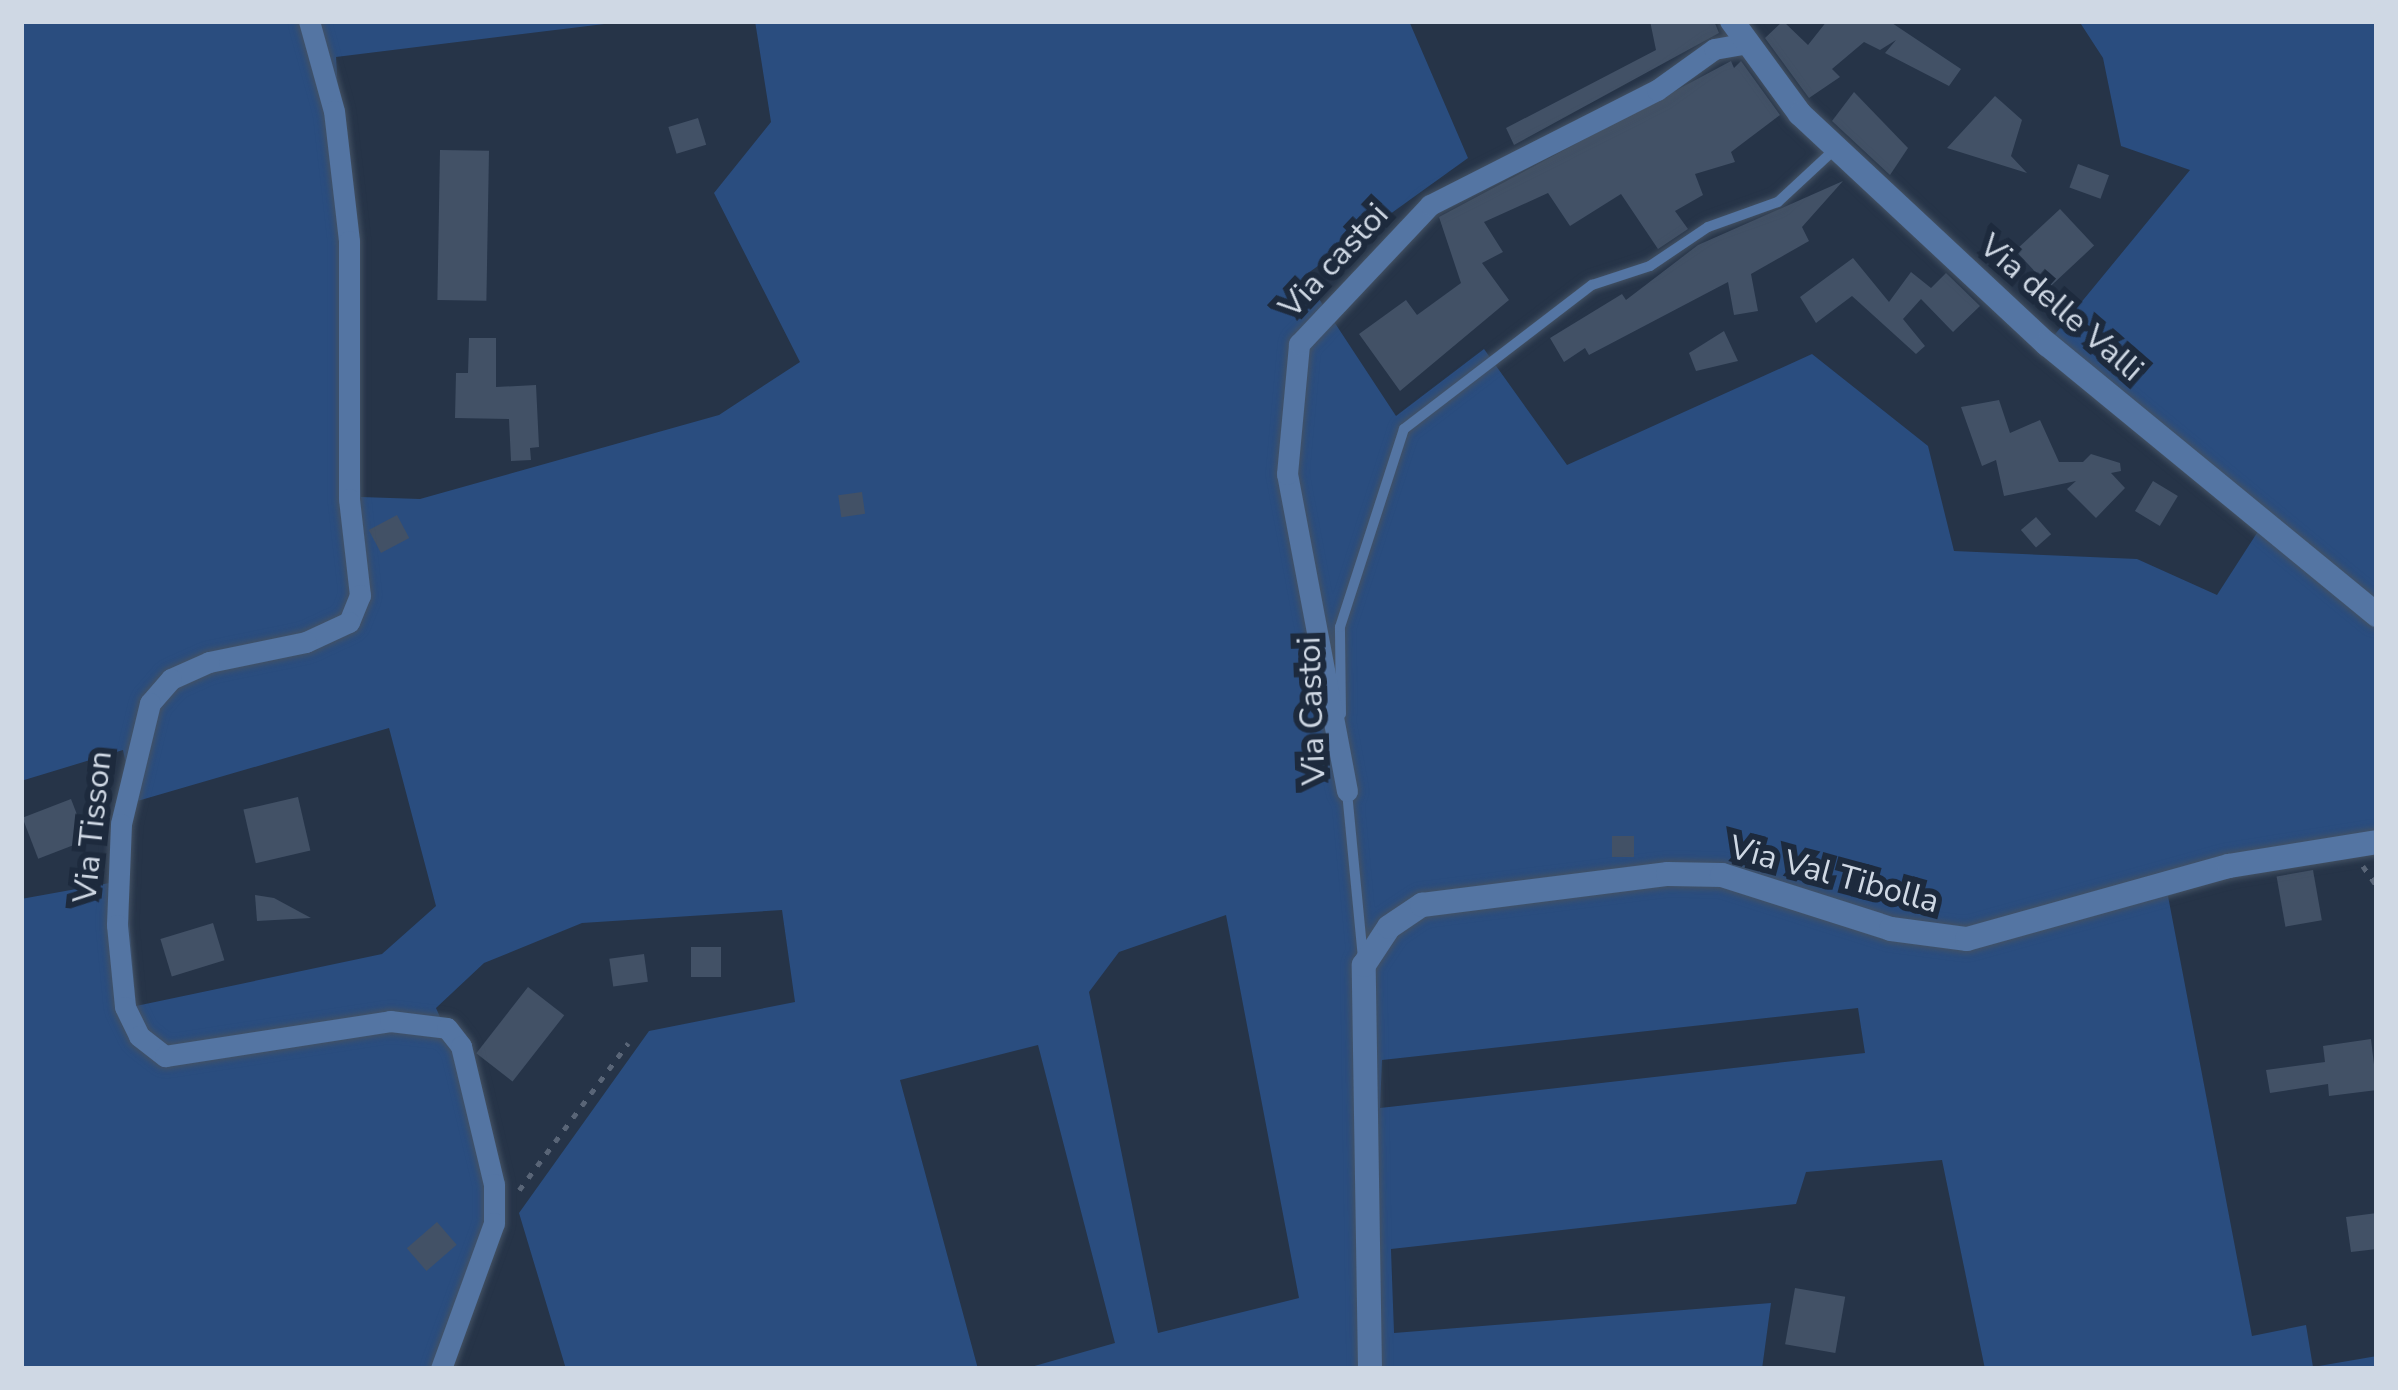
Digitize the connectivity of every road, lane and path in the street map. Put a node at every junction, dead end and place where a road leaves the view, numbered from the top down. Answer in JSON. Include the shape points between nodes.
{"nodes":[{"id":1,"x":309,"y":21,"type":"edge"},
{"id":2,"x":1732,"y":21,"type":"edge"},
{"id":3,"x":1748,"y":44,"type":"junction"},
{"id":4,"x":1836,"y":147,"type":"junction"},
{"id":5,"x":2377,"y":615,"type":"edge"},
{"id":6,"x":1347,"y":791,"type":"junction"},
{"id":7,"x":2377,"y":842,"type":"edge"},
{"id":8,"x":1364,"y":965,"type":"junction"},
{"id":9,"x":628,"y":1043,"type":"dead end"},
{"id":10,"x":494,"y":1223,"type":"junction"},
{"id":11,"x":441,"y":1369,"type":"edge"},
{"id":12,"x":1370,"y":1369,"type":"edge"}],
"edges":[{"from":1,"to":10,"type":"street","name":"Via Tisson","via":[[334,111],[349,241],[349,500],[360,596],[349,622],[306,642],[208,662],[171,679],[150,703],[121,824],[124,1006],[139,1036],[164,1056],[390,1021],[447,1028],[461,1046],[494,1184]]},
{"from":2,"to":3,"type":"street","name":"Via delle Valli"},
{"from":3,"to":4,"type":"street","name":"Via delle Valli"},
{"from":3,"to":6,"type":"street","name":"Via castoi","via":[[1714,49],[1657,90],[1430,205],[1299,344],[1287,474]]},
{"from":4,"to":5,"type":"street","name":"Via delle Valli","via":[[2047,344]]},
{"from":4,"to":6,"type":"lane","name":"Via Castoi","via":[[1778,202],[1708,226],[1650,266],[1574,297],[1404,429],[1340,627]]},
{"from":6,"to":8,"type":"lane","name":"Via Castoi"},
{"from":7,"to":8,"type":"street","name":"Via Val Tibolla","via":[[2229,866],[1967,939],[1892,929],[1722,875],[1441,900],[1389,927]]},
{"from":8,"to":12,"type":"street","name":"Via Castoi"},
{"from":9,"to":10,"type":"path"},
{"from":10,"to":11,"type":"street","name":"Via Tisson"}]}
